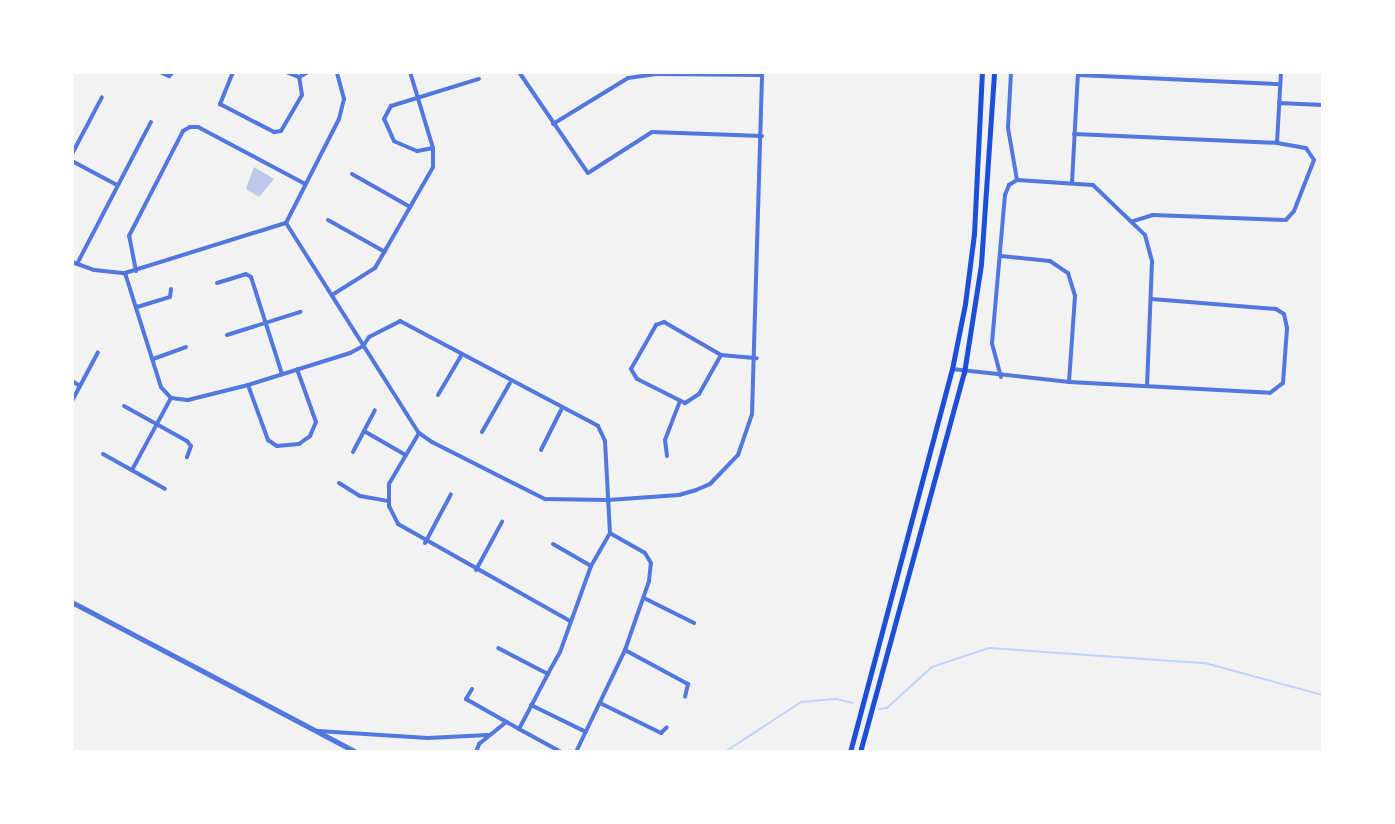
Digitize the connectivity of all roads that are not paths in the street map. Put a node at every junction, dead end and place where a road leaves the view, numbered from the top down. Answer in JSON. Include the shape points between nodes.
{"nodes":[{"id":1,"x":160,"y":72,"type":"edge"},
{"id":2,"x":173,"y":72,"type":"edge"},
{"id":3,"x":233,"y":72,"type":"edge"},
{"id":4,"x":286,"y":72,"type":"edge"},
{"id":5,"x":308,"y":72,"type":"edge"},
{"id":6,"x":338,"y":72,"type":"edge"},
{"id":7,"x":410,"y":72,"type":"edge"},
{"id":8,"x":520,"y":72,"type":"edge"},
{"id":9,"x":982,"y":72,"type":"edge"},
{"id":10,"x":994,"y":72,"type":"edge"},
{"id":11,"x":1011,"y":72,"type":"edge"},
{"id":12,"x":1281,"y":72,"type":"edge"},
{"id":13,"x":1078,"y":73,"type":"edge"},
{"id":14,"x":762,"y":74,"type":"edge"},
{"id":15,"x":299,"y":77,"type":"junction"},
{"id":16,"x":479,"y":79,"type":"dead end"},
{"id":17,"x":1280,"y":84,"type":"junction"},
{"id":18,"x":102,"y":97,"type":"dead end"},
{"id":19,"x":417,"y":97,"type":"junction"},
{"id":20,"x":1279,"y":103,"type":"junction"},
{"id":21,"x":1323,"y":105,"type":"edge"},
{"id":22,"x":151,"y":122,"type":"dead end"},
{"id":23,"x":553,"y":124,"type":"junction"},
{"id":24,"x":1074,"y":134,"type":"junction"},
{"id":25,"x":762,"y":135,"type":"junction"},
{"id":26,"x":1276,"y":143,"type":"junction"},
{"id":27,"x":434,"y":148,"type":"junction"},
{"id":28,"x":72,"y":154,"type":"edge"},
{"id":29,"x":72,"y":161,"type":"edge"},
{"id":30,"x":352,"y":174,"type":"dead end"},
{"id":31,"x":1017,"y":180,"type":"junction"},
{"id":32,"x":1072,"y":183,"type":"junction"},
{"id":33,"x":306,"y":184,"type":"junction"},
{"id":34,"x":117,"y":185,"type":"junction"},
{"id":35,"x":410,"y":207,"type":"junction"},
{"id":36,"x":328,"y":220,"type":"dead end"},
{"id":37,"x":1133,"y":220,"type":"junction"},
{"id":38,"x":286,"y":223,"type":"junction"},
{"id":39,"x":385,"y":252,"type":"junction"},
{"id":40,"x":1001,"y":256,"type":"junction"},
{"id":41,"x":74,"y":263,"type":"edge"},
{"id":42,"x":136,"y":271,"type":"junction"},
{"id":43,"x":125,"y":273,"type":"junction"},
{"id":44,"x":217,"y":283,"type":"dead end"},
{"id":45,"x":171,"y":289,"type":"dead end"},
{"id":46,"x":332,"y":295,"type":"junction"},
{"id":47,"x":1151,"y":299,"type":"junction"},
{"id":48,"x":137,"y":307,"type":"junction"},
{"id":49,"x":300,"y":312,"type":"dead end"},
{"id":50,"x":264,"y":322,"type":"junction"},
{"id":51,"x":227,"y":335,"type":"dead end"},
{"id":52,"x":363,"y":346,"type":"junction"},
{"id":53,"x":186,"y":347,"type":"dead end"},
{"id":54,"x":98,"y":352,"type":"dead end"},
{"id":55,"x":721,"y":355,"type":"junction"},
{"id":56,"x":461,"y":356,"type":"junction"},
{"id":57,"x":756,"y":358,"type":"junction"},
{"id":58,"x":153,"y":359,"type":"junction"},
{"id":59,"x":297,"y":369,"type":"junction"},
{"id":60,"x":952,"y":369,"type":"junction"},
{"id":61,"x":964,"y":373,"type":"junction"},
{"id":62,"x":282,"y":374,"type":"junction"},
{"id":63,"x":1001,"y":376,"type":"junction"},
{"id":64,"x":72,"y":381,"type":"edge"},
{"id":65,"x":1069,"y":382,"type":"junction"},
{"id":66,"x":510,"y":383,"type":"junction"},
{"id":67,"x":248,"y":385,"type":"junction"},
{"id":68,"x":80,"y":386,"type":"junction"},
{"id":69,"x":1147,"y":386,"type":"junction"},
{"id":70,"x":438,"y":395,"type":"dead end"},
{"id":71,"x":171,"y":398,"type":"junction"},
{"id":72,"x":72,"y":401,"type":"edge"},
{"id":73,"x":679,"y":403,"type":"junction"},
{"id":74,"x":124,"y":406,"type":"dead end"},
{"id":75,"x":375,"y":410,"type":"dead end"},
{"id":76,"x":561,"y":410,"type":"junction"},
{"id":77,"x":157,"y":424,"type":"junction"},
{"id":78,"x":364,"y":431,"type":"junction"},
{"id":79,"x":482,"y":432,"type":"dead end"},
{"id":80,"x":419,"y":433,"type":"junction"},
{"id":81,"x":541,"y":450,"type":"dead end"},
{"id":82,"x":353,"y":452,"type":"dead end"},
{"id":83,"x":103,"y":454,"type":"dead end"},
{"id":84,"x":404,"y":454,"type":"junction"},
{"id":85,"x":667,"y":456,"type":"dead end"},
{"id":86,"x":187,"y":457,"type":"dead end"},
{"id":87,"x":132,"y":470,"type":"junction"},
{"id":88,"x":339,"y":483,"type":"dead end"},
{"id":89,"x":165,"y":489,"type":"dead end"},
{"id":90,"x":451,"y":494,"type":"dead end"},
{"id":91,"x":608,"y":500,"type":"junction"},
{"id":92,"x":388,"y":501,"type":"junction"},
{"id":93,"x":502,"y":522,"type":"dead end"},
{"id":94,"x":610,"y":533,"type":"junction"},
{"id":95,"x":425,"y":543,"type":"junction"},
{"id":96,"x":553,"y":544,"type":"dead end"},
{"id":97,"x":591,"y":566,"type":"junction"},
{"id":98,"x":476,"y":570,"type":"junction"},
{"id":99,"x":645,"y":598,"type":"junction"},
{"id":100,"x":72,"y":602,"type":"edge"},
{"id":101,"x":570,"y":621,"type":"junction"},
{"id":102,"x":694,"y":623,"type":"dead end"},
{"id":103,"x":498,"y":648,"type":"dead end"},
{"id":104,"x":625,"y":650,"type":"junction"},
{"id":105,"x":548,"y":674,"type":"junction"},
{"id":106,"x":472,"y":689,"type":"dead end"},
{"id":107,"x":685,"y":697,"type":"dead end"},
{"id":108,"x":600,"y":703,"type":"junction"},
{"id":109,"x":531,"y":705,"type":"junction"},
{"id":110,"x":506,"y":722,"type":"junction"},
{"id":111,"x":668,"y":727,"type":"dead end"},
{"id":112,"x":519,"y":729,"type":"junction"},
{"id":113,"x":316,"y":731,"type":"junction"},
{"id":114,"x":586,"y":732,"type":"junction"},
{"id":115,"x":488,"y":735,"type":"junction"},
{"id":116,"x":356,"y":752,"type":"edge"},
{"id":117,"x":476,"y":752,"type":"edge"},
{"id":118,"x":561,"y":752,"type":"edge"},
{"id":119,"x":576,"y":752,"type":"edge"},
{"id":120,"x":850,"y":752,"type":"edge"},
{"id":121,"x":861,"y":752,"type":"edge"}],
"edges":[{"from":1,"to":2,"type":"street","via":[[169,76]]},
{"from":3,"to":15,"type":"street","via":[[220,104],[274,132],[280,131],[302,95]]},
{"from":4,"to":15,"type":"street"},
{"from":5,"to":15,"type":"street"},
{"from":6,"to":33,"type":"street","via":[[343,105]]},
{"from":7,"to":19,"type":"street"},
{"from":8,"to":23,"type":"street"},
{"from":9,"to":60,"type":"main road","via":[[971,265]]},
{"from":10,"to":61,"type":"main road","via":[[981,264]]},
{"from":11,"to":31,"type":"street","via":[[1008,128]]},
{"from":12,"to":17,"type":"street"},
{"from":13,"to":17,"type":"street"},
{"from":13,"to":24,"type":"street"},
{"from":14,"to":23,"type":"street","via":[[655,74],[628,78],[604,89]]},
{"from":14,"to":25,"type":"street"},
{"from":16,"to":19,"type":"street"},
{"from":17,"to":20,"type":"street"},
{"from":18,"to":28,"type":"street"},
{"from":19,"to":27,"type":"street"},
{"from":19,"to":27,"type":"street","via":[[394,103],[384,122],[398,144],[421,152]]},
{"from":20,"to":21,"type":"street"},
{"from":20,"to":26,"type":"street"},
{"from":22,"to":34,"type":"street"},
{"from":23,"to":25,"type":"street","via":[[588,173],[652,132]]},
{"from":24,"to":26,"type":"street"},
{"from":24,"to":32,"type":"street"},
{"from":25,"to":57,"type":"street"},
{"from":26,"to":37,"type":"street","via":[[1306,148],[1314,160],[1294,211],[1286,220],[1153,215]]},
{"from":27,"to":35,"type":"street","via":[[433,167]]},
{"from":29,"to":34,"type":"street"},
{"from":30,"to":35,"type":"street"},
{"from":31,"to":32,"type":"street"},
{"from":31,"to":40,"type":"street","via":[[1009,185],[1005,195]]},
{"from":32,"to":37,"type":"street","via":[[1096,187]]},
{"from":33,"to":38,"type":"street"},
{"from":33,"to":42,"type":"street","via":[[198,127],[190,127],[183,131],[129,236]]},
{"from":34,"to":41,"type":"street"},
{"from":35,"to":39,"type":"street"},
{"from":36,"to":39,"type":"street"},
{"from":37,"to":47,"type":"street","via":[[1152,251]]},
{"from":38,"to":42,"type":"street"},
{"from":38,"to":46,"type":"street"},
{"from":39,"to":46,"type":"street","via":[[370,273]]},
{"from":40,"to":63,"type":"street","via":[[992,343]]},
{"from":40,"to":65,"type":"street","via":[[1050,261],[1068,273],[1075,296]]},
{"from":41,"to":43,"type":"street","via":[[94,270]]},
{"from":42,"to":43,"type":"street"},
{"from":43,"to":48,"type":"street"},
{"from":44,"to":50,"type":"street","via":[[246,274],[251,277]]},
{"from":45,"to":48,"type":"street","via":[[170,297]]},
{"from":46,"to":52,"type":"street"},
{"from":47,"to":69,"type":"street"},
{"from":47,"to":69,"type":"street","via":[[1276,309],[1284,314],[1287,336],[1283,383],[1270,393]]},
{"from":48,"to":58,"type":"street"},
{"from":49,"to":50,"type":"street"},
{"from":50,"to":51,"type":"street"},
{"from":50,"to":62,"type":"street"},
{"from":52,"to":56,"type":"street","via":[[369,337],[400,321]]},
{"from":52,"to":59,"type":"street"},
{"from":52,"to":80,"type":"street"},
{"from":53,"to":58,"type":"street"},
{"from":54,"to":68,"type":"street"},
{"from":55,"to":57,"type":"street"},
{"from":55,"to":73,"type":"street","via":[[699,394]]},
{"from":55,"to":73,"type":"street","via":[[668,323],[656,325],[631,369],[637,379]]},
{"from":56,"to":66,"type":"street"},
{"from":56,"to":70,"type":"street"},
{"from":57,"to":91,"type":"street","via":[[750,429],[729,467],[710,484],[679,495]]},
{"from":58,"to":71,"type":"street","via":[[161,387]]},
{"from":59,"to":62,"type":"street"},
{"from":59,"to":67,"type":"street","via":[[316,422],[310,436],[298,444],[277,446],[268,440]]},
{"from":60,"to":61,"type":"street"},
{"from":60,"to":120,"type":"main road"},
{"from":61,"to":63,"type":"street"},
{"from":61,"to":121,"type":"main road"},
{"from":62,"to":67,"type":"street"},
{"from":63,"to":65,"type":"street"},
{"from":64,"to":68,"type":"street"},
{"from":65,"to":69,"type":"street"},
{"from":66,"to":76,"type":"street"},
{"from":66,"to":79,"type":"street"},
{"from":67,"to":71,"type":"street","via":[[188,400]]},
{"from":68,"to":72,"type":"street"},
{"from":71,"to":77,"type":"street"},
{"from":73,"to":85,"type":"street","via":[[665,440]]},
{"from":74,"to":77,"type":"street"},
{"from":75,"to":78,"type":"street"},
{"from":76,"to":81,"type":"street"},
{"from":76,"to":91,"type":"street","via":[[602,431]]},
{"from":77,"to":86,"type":"street","via":[[189,443]]},
{"from":77,"to":87,"type":"street"},
{"from":78,"to":82,"type":"street"},
{"from":78,"to":84,"type":"street"},
{"from":80,"to":84,"type":"street"},
{"from":80,"to":91,"type":"street","via":[[535,496]]},
{"from":83,"to":87,"type":"street"},
{"from":84,"to":92,"type":"street","via":[[392,477]]},
{"from":87,"to":89,"type":"street"},
{"from":88,"to":92,"type":"street","via":[[360,496]]},
{"from":90,"to":95,"type":"street"},
{"from":91,"to":94,"type":"street"},
{"from":92,"to":95,"type":"street","via":[[402,530]]},
{"from":93,"to":98,"type":"street"},
{"from":94,"to":97,"type":"street"},
{"from":94,"to":99,"type":"street","via":[[639,548],[651,563]]},
{"from":95,"to":98,"type":"street"},
{"from":96,"to":97,"type":"street"},
{"from":97,"to":101,"type":"street"},
{"from":98,"to":101,"type":"street"},
{"from":99,"to":102,"type":"street"},
{"from":99,"to":104,"type":"street"},
{"from":100,"to":113,"type":"street"},
{"from":101,"to":105,"type":"street"},
{"from":103,"to":105,"type":"street"},
{"from":104,"to":107,"type":"street","via":[[688,684]]},
{"from":104,"to":108,"type":"street"},
{"from":105,"to":109,"type":"street"},
{"from":106,"to":110,"type":"street","via":[[466,699]]},
{"from":108,"to":111,"type":"street","via":[[661,733]]},
{"from":108,"to":114,"type":"street"},
{"from":109,"to":112,"type":"street"},
{"from":109,"to":114,"type":"street"},
{"from":110,"to":112,"type":"street"},
{"from":110,"to":115,"type":"street"},
{"from":112,"to":118,"type":"street"},
{"from":113,"to":115,"type":"street","via":[[428,738]]},
{"from":113,"to":116,"type":"street"},
{"from":114,"to":119,"type":"street"},
{"from":115,"to":117,"type":"street"}]}
